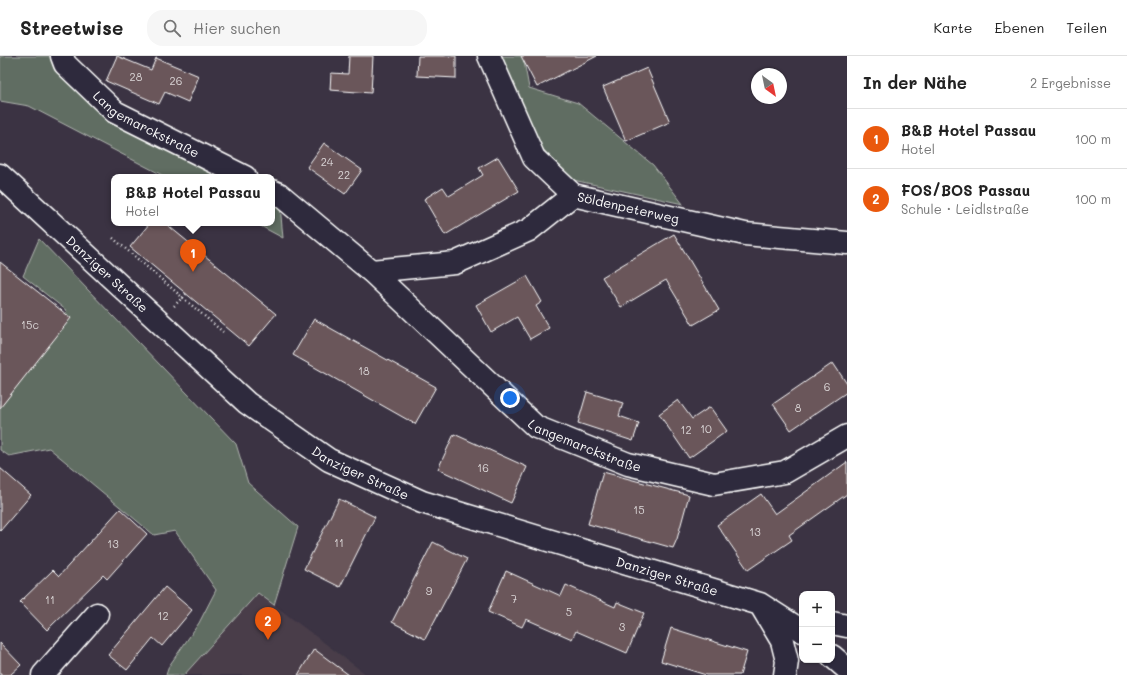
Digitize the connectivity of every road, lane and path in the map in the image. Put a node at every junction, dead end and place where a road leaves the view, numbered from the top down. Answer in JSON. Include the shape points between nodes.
{"nodes":[{"id":1,"x":62,"y":56,"type":"edge"},
{"id":2,"x":489,"y":56,"type":"edge"},
{"id":3,"x":239,"y":174,"type":"edge"},
{"id":4,"x":0,"y":175,"type":"edge"},
{"id":5,"x":275,"y":192,"type":"edge"},
{"id":6,"x":573,"y":196,"type":"junction"},
{"id":7,"x":113,"y":238,"type":"dead end"},
{"id":8,"x":847,"y":243,"type":"edge"},
{"id":9,"x":371,"y":271,"type":"junction"},
{"id":10,"x":186,"y":294,"type":"dead end"},
{"id":11,"x":183,"y":297,"type":"junction"},
{"id":12,"x":224,"y":332,"type":"dead end"},
{"id":13,"x":847,"y":436,"type":"edge"},
{"id":14,"x":761,"y":605,"type":"junction"},
{"id":15,"x":97,"y":614,"type":"dead end"},
{"id":16,"x":799,"y":615,"type":"edge"},
{"id":17,"x":835,"y":624,"type":"edge"},
{"id":18,"x":847,"y":626,"type":"edge"},
{"id":19,"x":799,"y":629,"type":"edge"},
{"id":20,"x":835,"y":659,"type":"edge"},
{"id":21,"x":847,"y":669,"type":"edge"},
{"id":22,"x":43,"y":675,"type":"edge"},
{"id":23,"x":785,"y":675,"type":"edge"}],
"edges":[{"from":1,"to":3,"type":"street","name":"Langemarckstraße","via":[[64,64],[115,112]]},
{"from":2,"to":6,"type":"street","name":"Söldenpeterweg","via":[[534,158]]},
{"from":4,"to":14,"type":"street","name":"Danziger Straße","via":[[247,403],[329,460],[422,502]]},
{"from":5,"to":9,"type":"street","name":"Langemarckstraße"},
{"from":6,"to":8,"type":"street","name":"Söldenpeterweg","via":[[745,234]]},
{"from":6,"to":9,"type":"street","via":[[528,230],[455,263]]},
{"from":7,"to":11,"type":"path"},
{"from":9,"to":13,"type":"street","name":"Langemarckstraße","via":[[536,427],[628,464],[714,484],[785,472]]},
{"from":10,"to":11,"type":"path"},
{"from":11,"to":12,"type":"path"},
{"from":14,"to":16,"type":"street"},
{"from":14,"to":19,"type":"street","name":"Danziger Straße"},
{"from":14,"to":23,"type":"street","via":[[782,641],[787,661]]},
{"from":15,"to":22,"type":"street"},
{"from":17,"to":18,"type":"street"},
{"from":20,"to":21,"type":"street"}]}
